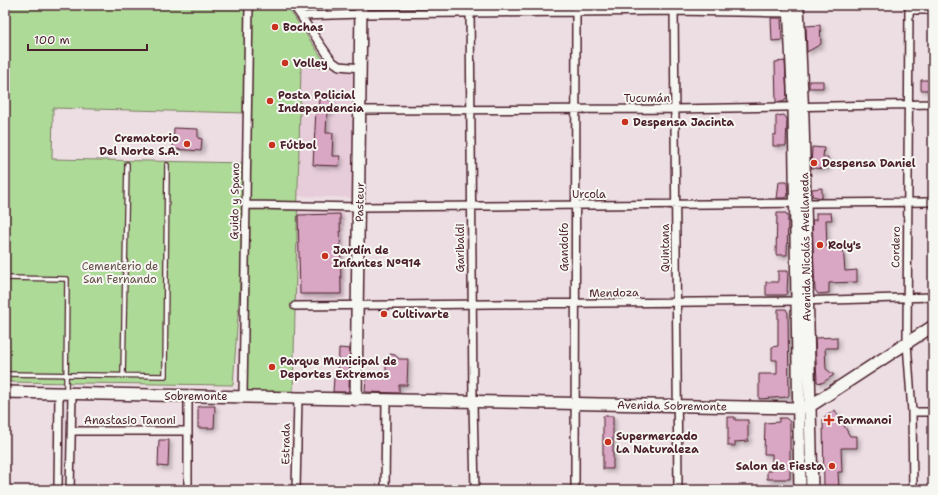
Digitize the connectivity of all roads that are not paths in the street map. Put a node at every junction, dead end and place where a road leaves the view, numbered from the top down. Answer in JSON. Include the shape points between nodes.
{"nodes":[{"id":1,"x":249,"y":5,"type":"edge"},
{"id":2,"x":293,"y":5,"type":"edge"},
{"id":3,"x":299,"y":5,"type":"edge"},
{"id":4,"x":470,"y":5,"type":"edge"},
{"id":5,"x":674,"y":8,"type":"edge"},
{"id":6,"x":909,"y":8,"type":"edge"},
{"id":7,"x":361,"y":9,"type":"edge"},
{"id":8,"x":576,"y":9,"type":"edge"},
{"id":9,"x":794,"y":9,"type":"edge"},
{"id":10,"x":933,"y":10,"type":"edge"},
{"id":11,"x":470,"y":13,"type":"junction"},
{"id":12,"x":305,"y":16,"type":"junction"},
{"id":13,"x":361,"y":68,"type":"junction"},
{"id":14,"x":909,"y":104,"type":"junction"},
{"id":15,"x":933,"y":104,"type":"edge"},
{"id":16,"x":798,"y":106,"type":"junction"},
{"id":17,"x":675,"y":109,"type":"junction"},
{"id":18,"x":361,"y":110,"type":"junction"},
{"id":19,"x":470,"y":110,"type":"junction"},
{"id":20,"x":575,"y":110,"type":"junction"},
{"id":21,"x":127,"y":164,"type":"dead end"},
{"id":22,"x":166,"y":165,"type":"dead end"},
{"id":23,"x":908,"y":202,"type":"junction"},
{"id":24,"x":933,"y":202,"type":"edge"},
{"id":25,"x":246,"y":204,"type":"junction"},
{"id":26,"x":800,"y":204,"type":"junction"},
{"id":27,"x":575,"y":205,"type":"junction"},
{"id":28,"x":676,"y":205,"type":"junction"},
{"id":29,"x":471,"y":206,"type":"junction"},
{"id":30,"x":360,"y":207,"type":"junction"},
{"id":31,"x":5,"y":278,"type":"edge"},
{"id":32,"x":907,"y":297,"type":"junction"},
{"id":33,"x":933,"y":297,"type":"edge"},
{"id":34,"x":802,"y":301,"type":"junction"},
{"id":35,"x":676,"y":302,"type":"junction"},
{"id":36,"x":472,"y":304,"type":"junction"},
{"id":37,"x":575,"y":304,"type":"junction"},
{"id":38,"x":295,"y":306,"type":"dead end"},
{"id":39,"x":358,"y":306,"type":"junction"},
{"id":40,"x":933,"y":326,"type":"edge"},
{"id":41,"x":907,"y":342,"type":"junction"},
{"id":42,"x":5,"y":374,"type":"edge"},
{"id":43,"x":66,"y":375,"type":"junction"},
{"id":44,"x":123,"y":376,"type":"junction"},
{"id":45,"x":5,"y":392,"type":"edge"},
{"id":46,"x":65,"y":394,"type":"junction"},
{"id":47,"x":243,"y":396,"type":"junction"},
{"id":48,"x":188,"y":397,"type":"junction"},
{"id":49,"x":298,"y":398,"type":"junction"},
{"id":50,"x":356,"y":400,"type":"junction"},
{"id":51,"x":386,"y":400,"type":"junction"},
{"id":52,"x":472,"y":403,"type":"junction"},
{"id":53,"x":575,"y":405,"type":"junction"},
{"id":54,"x":677,"y":406,"type":"junction"},
{"id":55,"x":810,"y":406,"type":"junction"},
{"id":56,"x":798,"y":408,"type":"junction"},
{"id":57,"x":912,"y":412,"type":"junction"},
{"id":58,"x":933,"y":412,"type":"edge"},
{"id":59,"x":72,"y":430,"type":"junction"},
{"id":60,"x":188,"y":431,"type":"junction"},
{"id":61,"x":58,"y":490,"type":"edge"},
{"id":62,"x":70,"y":490,"type":"edge"},
{"id":63,"x":188,"y":490,"type":"edge"},
{"id":64,"x":296,"y":490,"type":"edge"},
{"id":65,"x":385,"y":490,"type":"edge"},
{"id":66,"x":475,"y":490,"type":"edge"},
{"id":67,"x":575,"y":490,"type":"edge"},
{"id":68,"x":678,"y":490,"type":"edge"},
{"id":69,"x":800,"y":490,"type":"edge"},
{"id":70,"x":812,"y":490,"type":"edge"},
{"id":71,"x":913,"y":490,"type":"edge"}],
"edges":[{"from":1,"to":25,"type":"street","name":"Guido y Spano"},
{"from":2,"to":12,"type":"street"},
{"from":3,"to":12,"type":"street"},
{"from":4,"to":11,"type":"street","name":"Garibaldi"},
{"from":5,"to":8,"type":"street"},
{"from":5,"to":9,"type":"street"},
{"from":5,"to":17,"type":"street","name":"Quintana"},
{"from":6,"to":10,"type":"street"},
{"from":6,"to":14,"type":"street","name":"Cordero"},
{"from":7,"to":11,"type":"street"},
{"from":7,"to":12,"type":"street"},
{"from":7,"to":13,"type":"main road","name":"Pasteur"},
{"from":8,"to":11,"type":"street"},
{"from":8,"to":20,"type":"street","name":"Gandolfo"},
{"from":9,"to":16,"type":"main road","name":"Avenida Nicolás Avellaneda"},
{"from":11,"to":19,"type":"street","name":"Garibaldi"},
{"from":12,"to":13,"type":"street","via":[[332,61],[339,66]]},
{"from":13,"to":18,"type":"main road","name":"Pasteur"},
{"from":14,"to":15,"type":"street","name":"Tucumán"},
{"from":14,"to":16,"type":"street","name":"Tucumán"},
{"from":14,"to":23,"type":"street","name":"Cordero"},
{"from":16,"to":17,"type":"street","name":"Tucumán"},
{"from":16,"to":26,"type":"main road","name":"Avenida Nicolás Avellaneda"},
{"from":17,"to":20,"type":"street","name":"Tucumán"},
{"from":17,"to":28,"type":"street","name":"Quintana"},
{"from":18,"to":19,"type":"street","name":"Tucumán"},
{"from":18,"to":30,"type":"main road","name":"Pasteur"},
{"from":19,"to":20,"type":"street","name":"Tucumán"},
{"from":19,"to":29,"type":"street","name":"Garibaldi"},
{"from":20,"to":27,"type":"street","name":"Gandolfo"},
{"from":21,"to":44,"type":"lane"},
{"from":22,"to":44,"type":"lane","via":[[165,376]]},
{"from":23,"to":24,"type":"street","name":"Urcola"},
{"from":23,"to":26,"type":"street","name":"Urcola"},
{"from":23,"to":32,"type":"street","name":"Cordero"},
{"from":25,"to":30,"type":"street","name":"Urcola"},
{"from":25,"to":47,"type":"street","name":"Guido y Spano"},
{"from":26,"to":28,"type":"street","name":"Urcola"},
{"from":26,"to":34,"type":"main road","name":"Avenida Nicolás Avellaneda"},
{"from":27,"to":28,"type":"street","name":"Urcola"},
{"from":27,"to":29,"type":"street","name":"Urcola"},
{"from":27,"to":37,"type":"street","name":"Gandolfo"},
{"from":28,"to":35,"type":"street","name":"Quintana"},
{"from":29,"to":30,"type":"street","name":"Urcola"},
{"from":29,"to":36,"type":"street","name":"Garibaldi"},
{"from":30,"to":39,"type":"main road","name":"Pasteur"},
{"from":31,"to":43,"type":"lane","via":[[66,279]]},
{"from":32,"to":33,"type":"street","name":"Mendoza"},
{"from":32,"to":34,"type":"street","name":"Mendoza"},
{"from":32,"to":41,"type":"street","name":"Cordero"},
{"from":34,"to":35,"type":"street","name":"Mendoza"},
{"from":34,"to":55,"type":"main road","name":"Avenida Nicolás Avellaneda"},
{"from":34,"to":56,"type":"main road","name":"Avenida Nicolás Avellaneda"},
{"from":35,"to":37,"type":"street","name":"Mendoza"},
{"from":35,"to":54,"type":"street","name":"Quintana"},
{"from":36,"to":37,"type":"street","name":"Mendoza"},
{"from":36,"to":39,"type":"street","name":"Mendoza"},
{"from":36,"to":52,"type":"street","name":"Garibaldi"},
{"from":37,"to":53,"type":"street","name":"Gandolfo"},
{"from":38,"to":39,"type":"street","name":"Mendoza"},
{"from":39,"to":50,"type":"main road","name":"Pasteur"},
{"from":40,"to":41,"type":"main road","name":"Avenida Sobremonte"},
{"from":41,"to":55,"type":"main road","name":"Avenida Sobremonte"},
{"from":41,"to":57,"type":"street","name":"Cordero"},
{"from":42,"to":43,"type":"lane"},
{"from":43,"to":44,"type":"lane"},
{"from":43,"to":46,"type":"lane"},
{"from":45,"to":46,"type":"main road","name":"Sobremonte"},
{"from":46,"to":48,"type":"main road","name":"Sobremonte"},
{"from":46,"to":59,"type":"street"},
{"from":46,"to":61,"type":"street"},
{"from":47,"to":48,"type":"main road","name":"Sobremonte"},
{"from":47,"to":49,"type":"main road","name":"Sobremonte"},
{"from":48,"to":60,"type":"street"},
{"from":49,"to":50,"type":"main road","name":"Sobremonte"},
{"from":49,"to":64,"type":"street","name":"Estrada"},
{"from":50,"to":51,"type":"main road","name":"Sobremonte"},
{"from":51,"to":52,"type":"main road","name":"Avenida Sobremonte"},
{"from":51,"to":65,"type":"street"},
{"from":52,"to":53,"type":"main road","name":"Avenida Sobremonte"},
{"from":52,"to":66,"type":"street","name":"Garibaldi"},
{"from":53,"to":54,"type":"main road","name":"Avenida Sobremonte"},
{"from":53,"to":67,"type":"street","name":"Gandolfo"},
{"from":54,"to":56,"type":"main road","name":"Avenida Sobremonte"},
{"from":54,"to":68,"type":"street","name":"Quintana"},
{"from":55,"to":56,"type":"main road","name":"Avenida Sobremonte"},
{"from":55,"to":70,"type":"main road","name":"Avenida Nicolás Avellaneda"},
{"from":56,"to":69,"type":"main road","name":"Avenida Nicolás Avellaneda"},
{"from":57,"to":58,"type":"street"},
{"from":57,"to":71,"type":"street","name":"Cordero"},
{"from":59,"to":60,"type":"street","name":"Anastasio Tanoni"},
{"from":59,"to":62,"type":"street"},
{"from":60,"to":63,"type":"street"}]}
